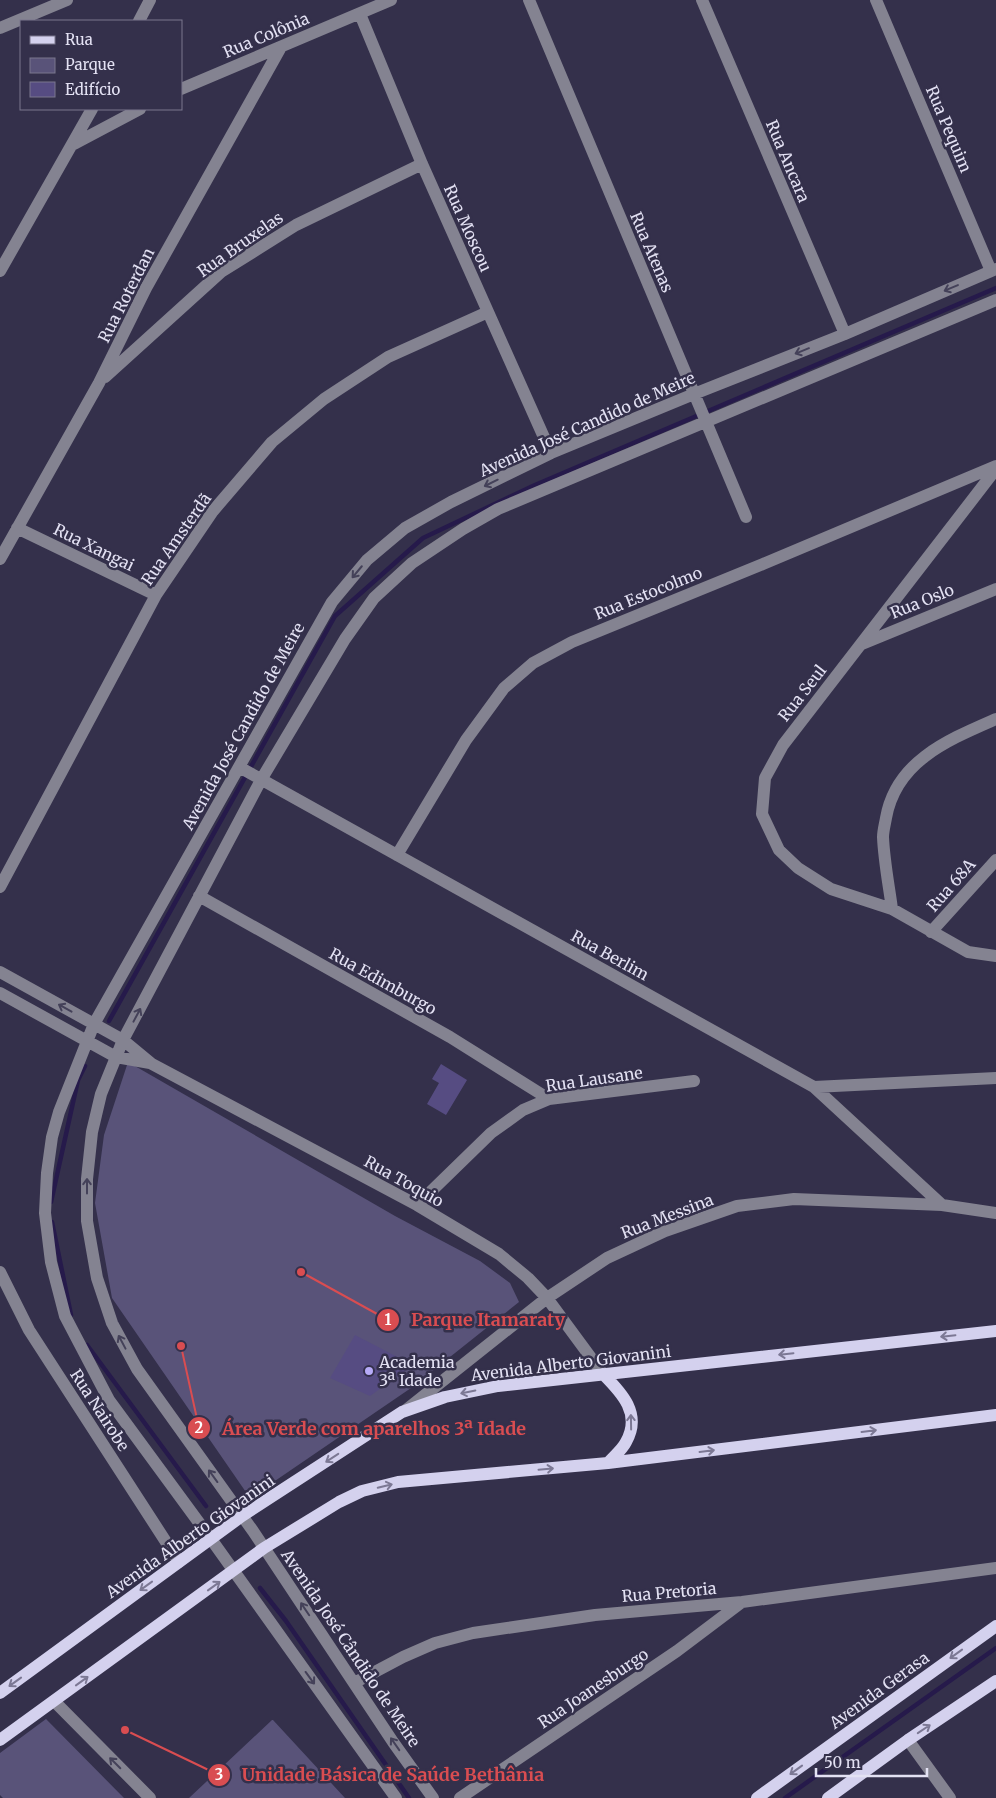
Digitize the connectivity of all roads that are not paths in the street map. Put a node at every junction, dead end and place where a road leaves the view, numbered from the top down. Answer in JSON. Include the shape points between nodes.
{"nodes":[{"id":1,"x":68,"y":0,"type":"edge"},
{"id":2,"x":150,"y":0,"type":"edge"},
{"id":3,"x":391,"y":0,"type":"edge"},
{"id":4,"x":529,"y":0,"type":"edge"},
{"id":5,"x":702,"y":0,"type":"edge"},
{"id":6,"x":876,"y":0,"type":"edge"},
{"id":7,"x":360,"y":14,"type":"junction"},
{"id":8,"x":140,"y":20,"type":"edge"},
{"id":9,"x":0,"y":28,"type":"edge"},
{"id":10,"x":281,"y":47,"type":"junction"},
{"id":11,"x":182,"y":89,"type":"edge"},
{"id":12,"x":91,"y":110,"type":"edge"},
{"id":13,"x":138,"y":110,"type":"edge"},
{"id":14,"x":74,"y":144,"type":"junction"},
{"id":15,"x":422,"y":164,"type":"junction"},
{"id":16,"x":994,"y":270,"type":"edge"},
{"id":17,"x":0,"y":271,"type":"edge"},
{"id":18,"x":996,"y":300,"type":"edge"},
{"id":19,"x":488,"y":312,"type":"junction"},
{"id":20,"x":845,"y":334,"type":"junction"},
{"id":21,"x":99,"y":383,"type":"junction"},
{"id":22,"x":700,"y":409,"type":"junction"},
{"id":23,"x":551,"y":453,"type":"junction"},
{"id":24,"x":996,"y":467,"type":"edge"},
{"id":25,"x":746,"y":517,"type":"dead end"},
{"id":26,"x":17,"y":528,"type":"junction"},
{"id":27,"x":0,"y":559,"type":"edge"},
{"id":28,"x":996,"y":589,"type":"edge"},
{"id":29,"x":156,"y":595,"type":"junction"},
{"id":30,"x":861,"y":644,"type":"junction"},
{"id":31,"x":996,"y":719,"type":"edge"},
{"id":32,"x":251,"y":773,"type":"junction"},
{"id":33,"x":397,"y":855,"type":"junction"},
{"id":34,"x":996,"y":860,"type":"edge"},
{"id":35,"x":0,"y":887,"type":"edge"},
{"id":36,"x":198,"y":896,"type":"junction"},
{"id":37,"x":892,"y":909,"type":"junction"},
{"id":38,"x":931,"y":932,"type":"junction"},
{"id":39,"x":996,"y":956,"type":"edge"},
{"id":40,"x":0,"y":972,"type":"edge"},
{"id":41,"x":0,"y":993,"type":"edge"},
{"id":42,"x":94,"y":1024,"type":"junction"},
{"id":43,"x":123,"y":1040,"type":"junction"},
{"id":44,"x":86,"y":1042,"type":"junction"},
{"id":45,"x":116,"y":1057,"type":"junction"},
{"id":46,"x":152,"y":1064,"type":"junction"},
{"id":47,"x":996,"y":1078,"type":"edge"},
{"id":48,"x":694,"y":1081,"type":"dead end"},
{"id":49,"x":814,"y":1087,"type":"junction"},
{"id":50,"x":549,"y":1099,"type":"junction"},
{"id":51,"x":417,"y":1206,"type":"junction"},
{"id":52,"x":942,"y":1206,"type":"junction"},
{"id":53,"x":996,"y":1213,"type":"edge"},
{"id":54,"x":0,"y":1272,"type":"edge"},
{"id":55,"x":548,"y":1298,"type":"junction"},
{"id":56,"x":996,"y":1331,"type":"edge"},
{"id":57,"x":603,"y":1374,"type":"junction"},
{"id":58,"x":402,"y":1412,"type":"junction"},
{"id":59,"x":996,"y":1415,"type":"edge"},
{"id":60,"x":608,"y":1463,"type":"junction"},
{"id":61,"x":242,"y":1516,"type":"junction"},
{"id":62,"x":211,"y":1538,"type":"junction"},
{"id":63,"x":264,"y":1548,"type":"junction"},
{"id":64,"x":179,"y":1562,"type":"junction"},
{"id":65,"x":996,"y":1568,"type":"edge"},
{"id":66,"x":234,"y":1571,"type":"junction"},
{"id":67,"x":742,"y":1602,"type":"junction"},
{"id":68,"x":996,"y":1626,"type":"edge"},
{"id":69,"x":996,"y":1681,"type":"edge"},
{"id":70,"x":354,"y":1683,"type":"junction"},
{"id":71,"x":0,"y":1693,"type":"edge"},
{"id":72,"x":54,"y":1701,"type":"junction"},
{"id":73,"x":0,"y":1740,"type":"edge"},
{"id":74,"x":908,"y":1740,"type":"junction"},
{"id":75,"x":150,"y":1798,"type":"edge"},
{"id":76,"x":396,"y":1798,"type":"edge"},
{"id":77,"x":433,"y":1798,"type":"edge"},
{"id":78,"x":460,"y":1798,"type":"edge"},
{"id":79,"x":757,"y":1798,"type":"edge"},
{"id":80,"x":828,"y":1798,"type":"edge"},
{"id":81,"x":950,"y":1798,"type":"edge"}],
"edges":[{"from":1,"to":9,"type":"street"},
{"from":2,"to":8,"type":"street"},
{"from":3,"to":7,"type":"street","name":"Rua Colônia"},
{"from":4,"to":22,"type":"street","name":"Rua Atenas"},
{"from":5,"to":20,"type":"street","name":"Rua Ancara"},
{"from":6,"to":16,"type":"street","name":"Rua Pequim"},
{"from":7,"to":10,"type":"street","name":"Rua Colônia"},
{"from":7,"to":15,"type":"street","name":"Rua Moscou"},
{"from":10,"to":11,"type":"street","name":"Rua Colônia"},
{"from":10,"to":21,"type":"street","name":"Rua Roterdan","via":[[146,288]]},
{"from":12,"to":14,"type":"street"},
{"from":13,"to":14,"type":"street"},
{"from":14,"to":17,"type":"street"},
{"from":15,"to":19,"type":"street","name":"Rua Moscou"},
{"from":15,"to":21,"type":"street","name":"Rua Bruxelas","via":[[296,225],[221,272]]},
{"from":16,"to":20,"type":"street","name":"Avenida José Candido de Meire","one_way":true},
{"from":18,"to":22,"type":"street","name":"Avenida José Candido de Meire"},
{"from":19,"to":23,"type":"street","name":"Rua Moscou"},
{"from":19,"to":29,"type":"street","name":"Rua Amsterdã","via":[[388,357],[324,399],[272,442],[213,510]]},
{"from":20,"to":22,"type":"street","name":"Avenida José Candido de Meire","one_way":true},
{"from":21,"to":26,"type":"street","name":"Rua Roterdan"},
{"from":22,"to":23,"type":"street","name":"Avenida José Candido de Meire"},
{"from":22,"to":25,"type":"street","name":"Rua Atenas"},
{"from":22,"to":32,"type":"street","name":"Avenida José Candido de Meire","via":[[498,509],[412,563],[374,598]]},
{"from":23,"to":32,"type":"street","name":"Avenida José Candido de Meire","one_way":true,"via":[[405,528],[367,560],[332,602]]},
{"from":24,"to":30,"type":"street","name":"Rua Seul"},
{"from":24,"to":33,"type":"street","name":"Rua Estocolmo","via":[[572,642],[533,663],[504,688],[466,740]]},
{"from":26,"to":27,"type":"street","name":"Rua Roterdan"},
{"from":26,"to":29,"type":"street","name":"Rua Xangai"},
{"from":28,"to":30,"type":"street","name":"Rua Oslo"},
{"from":29,"to":35,"type":"street","name":"Rua Amsterdã"},
{"from":30,"to":37,"type":"street","name":"Rua Seul","via":[[783,745],[765,778],[762,814],[779,850],[798,868],[831,889]]},
{"from":31,"to":37,"type":"street","via":[[949,740],[919,760],[900,780],[888,805],[883,836]]},
{"from":32,"to":33,"type":"street","name":"Rua Berlim"},
{"from":32,"to":36,"type":"street","name":"Avenida José Candido de Meire"},
{"from":32,"to":42,"type":"street","name":"Avenida José Candido de Meire"},
{"from":33,"to":49,"type":"street","name":"Rua Berlim"},
{"from":34,"to":38,"type":"street","name":"Rua 68A"},
{"from":43,"to":36,"type":"street","name":"Avenida José Candido de Meire","one_way":true},
{"from":36,"to":50,"type":"street","name":"Rua Edimburgo","via":[[450,1037]]},
{"from":37,"to":38,"type":"street","name":"Rua Seul"},
{"from":38,"to":39,"type":"street","name":"Rua Seul","via":[[968,952]]},
{"from":42,"to":40,"type":"street","name":"Rua Toquio","one_way":true},
{"from":41,"to":44,"type":"street","name":"Rua Toquio"},
{"from":42,"to":43,"type":"street","name":"Rua Toquio"},
{"from":42,"to":44,"type":"street","name":"Avenida José Candido de Meire"},
{"from":43,"to":45,"type":"street","name":"Avenida José Candido de Meire"},
{"from":43,"to":46,"type":"street","name":"Rua Toquio"},
{"from":44,"to":45,"type":"street","name":"Rua Toquio"},
{"from":44,"to":62,"type":"street","name":"Avenida José Candido de Meire","via":[[52,1138],[45,1213],[51,1262],[65,1316],[109,1400]]},
{"from":45,"to":46,"type":"street","name":"Rua Toquio"},
{"from":61,"to":45,"type":"street","name":"Avenida José Candido de Meire","one_way":true,"via":[[136,1370],[112,1323],[97,1278],[87,1222],[87,1179],[92,1132],[101,1094]]},
{"from":46,"to":51,"type":"street","name":"Rua Toquio"},
{"from":47,"to":49,"type":"street"},
{"from":48,"to":50,"type":"street","name":"Rua Lausane"},
{"from":49,"to":52,"type":"street","name":"Rua Berlim"},
{"from":50,"to":51,"type":"street","name":"Rua Lausane","via":[[523,1110],[491,1132]]},
{"from":51,"to":55,"type":"street","name":"Rua Toquio","via":[[499,1254]]},
{"from":52,"to":53,"type":"street","name":"Rua Messina"},
{"from":52,"to":55,"type":"street","name":"Rua Messina","via":[[794,1199],[737,1206],[665,1231],[607,1258]]},
{"from":54,"to":64,"type":"street","name":"Rua Nairobe","via":[[29,1330]]},
{"from":55,"to":57,"type":"street","name":"Rua Toquio"},
{"from":55,"to":58,"type":"street","name":"Rua Messina"},
{"from":56,"to":57,"type":"main road","name":"Avenida Alberto Giovanini","one_way":true},
{"from":57,"to":58,"type":"main road","name":"Avenida Alberto Giovanini","one_way":true,"via":[[498,1386],[445,1397]]},
{"from":60,"to":57,"type":"main road","one_way":true,"via":[[632,1430],[631,1412],[622,1392]]},
{"from":58,"to":61,"type":"main road","name":"Avenida Alberto Giovanini","one_way":true},
{"from":60,"to":59,"type":"main road","one_way":true},
{"from":63,"to":60,"type":"main road","one_way":true,"via":[[339,1502],[362,1491],[389,1484]]},
{"from":61,"to":62,"type":"main road","name":"Avenida Alberto Giovanini"},
{"from":61,"to":63,"type":"street","name":"Avenida José Cândido de Meire"},
{"from":62,"to":64,"type":"main road","name":"Avenida Alberto Giovanini"},
{"from":62,"to":66,"type":"street"},
{"from":63,"to":66,"type":"main road"},
{"from":70,"to":63,"type":"street","name":"Avenida José Cândido de Meire","one_way":true},
{"from":64,"to":71,"type":"main road","name":"Avenida Alberto Giovanini","one_way":true},
{"from":65,"to":67,"type":"street","name":"Rua Pretoria"},
{"from":72,"to":66,"type":"main road","one_way":true},
{"from":66,"to":76,"type":"street","one_way":true},
{"from":67,"to":70,"type":"street","name":"Rua Pretoria","via":[[595,1615],[473,1633],[435,1643]]},
{"from":67,"to":78,"type":"street","name":"Rua Joanesburgo","via":[[677,1651]]},
{"from":68,"to":79,"type":"main road","name":"Avenida Gerasa","one_way":true},
{"from":74,"to":69,"type":"main road","one_way":true},
{"from":77,"to":70,"type":"street","name":"Avenida José Cândido de Meire","one_way":true},
{"from":72,"to":73,"type":"main road"},
{"from":75,"to":72,"type":"street","one_way":true},
{"from":74,"to":80,"type":"main road"},
{"from":74,"to":81,"type":"street"}]}
